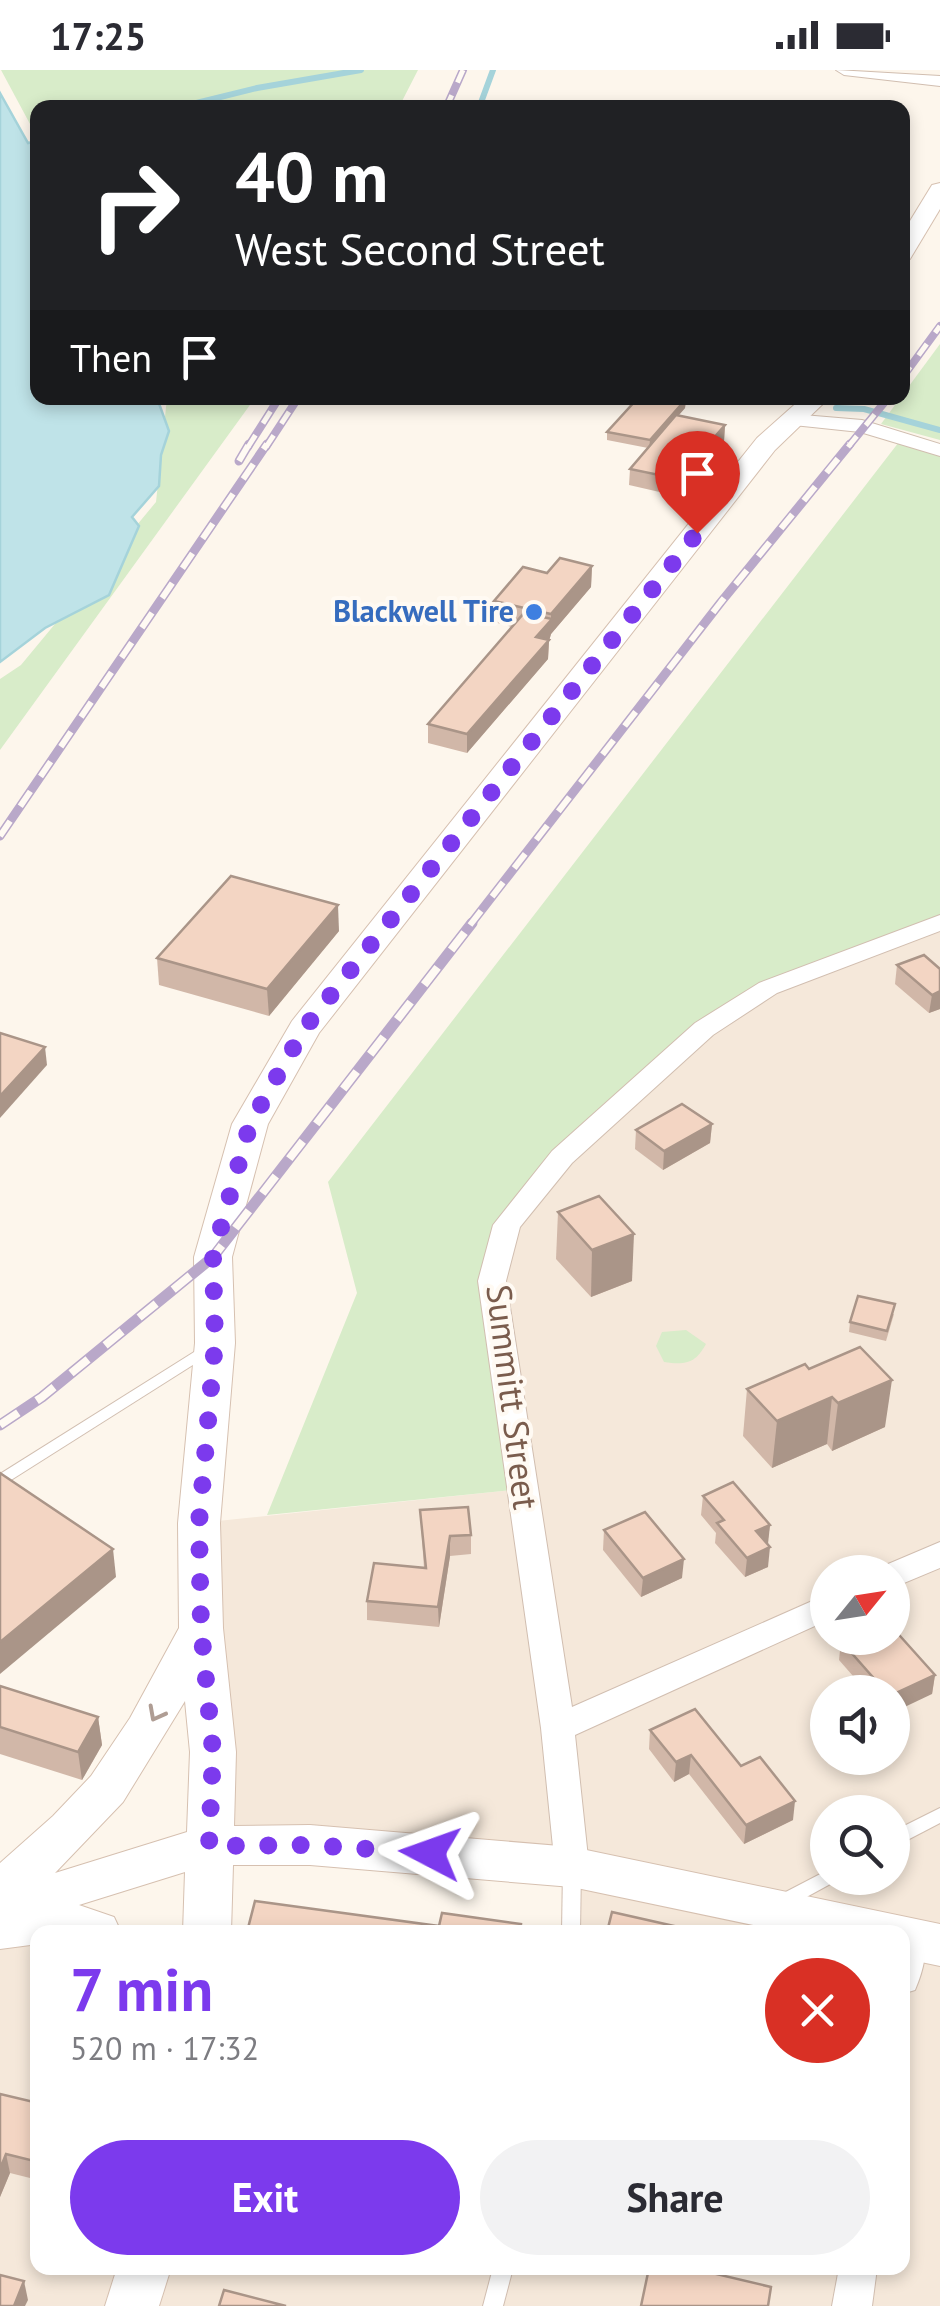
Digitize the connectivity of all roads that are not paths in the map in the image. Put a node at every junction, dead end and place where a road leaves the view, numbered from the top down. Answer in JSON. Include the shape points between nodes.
{"nodes":[{"id":1,"x":844,"y":70,"type":"edge"},
{"id":2,"x":864,"y":71,"type":"edge"},
{"id":3,"x":940,"y":80,"type":"edge"},
{"id":4,"x":940,"y":190,"type":"edge"},
{"id":5,"x":910,"y":241,"type":"edge"},
{"id":6,"x":804,"y":409,"type":"edge"},
{"id":7,"x":940,"y":450,"type":"edge"},
{"id":8,"x":940,"y":922,"type":"edge"},
{"id":9,"x":215,"y":1343,"type":"junction"},
{"id":10,"x":0,"y":1482,"type":"edge"},
{"id":11,"x":940,"y":1554,"type":"edge"},
{"id":12,"x":910,"y":1568,"type":"edge"},
{"id":13,"x":810,"y":1614,"type":"edge"},
{"id":14,"x":201,"y":1628,"type":"junction"},
{"id":15,"x":558,"y":1728,"type":"junction"},
{"id":16,"x":940,"y":1815,"type":"edge"},
{"id":17,"x":910,"y":1831,"type":"edge"},
{"id":18,"x":209,"y":1846,"type":"junction"},
{"id":19,"x":572,"y":1867,"type":"junction"},
{"id":20,"x":810,"y":1887,"type":"edge"},
{"id":21,"x":0,"y":1891,"type":"edge"},
{"id":22,"x":770,"y":1909,"type":"junction"},
{"id":23,"x":0,"y":1912,"type":"edge"},
{"id":24,"x":69,"y":1925,"type":"edge"},
{"id":25,"x":208,"y":1925,"type":"edge"},
{"id":26,"x":571,"y":1925,"type":"edge"},
{"id":27,"x":829,"y":1925,"type":"edge"},
{"id":28,"x":0,"y":1928,"type":"edge"},
{"id":29,"x":142,"y":2275,"type":"edge"},
{"id":30,"x":501,"y":2275,"type":"edge"},
{"id":31,"x":857,"y":2275,"type":"edge"},
{"id":32,"x":132,"y":2306,"type":"edge"},
{"id":33,"x":493,"y":2306,"type":"edge"},
{"id":34,"x":852,"y":2306,"type":"edge"}],
"edges":[{"from":1,"to":2,"type":"street"},
{"from":2,"to":3,"type":"street"},
{"from":4,"to":5,"type":"main road"},
{"from":6,"to":7,"type":"street"},
{"from":6,"to":9,"type":"main road","via":[[766,444],[304,1029],[250,1124],[213,1256]]},
{"from":8,"to":15,"type":"street","name":"Summitt Street","via":[[768,988],[704,1029],[562,1157],[507,1225],[492,1281]]},
{"from":9,"to":10,"type":"lane"},
{"from":9,"to":14,"type":"main road","via":[[199,1523]]},
{"from":11,"to":12,"type":"street"},
{"from":13,"to":15,"type":"street"},
{"from":14,"to":18,"type":"main road","via":[[213,1752]]},
{"from":14,"to":21,"type":"main road","one_way":true,"via":[[145,1734],[106,1790]]},
{"from":15,"to":19,"type":"street","name":"Summitt Street"},
{"from":16,"to":17,"type":"lane"},
{"from":18,"to":19,"type":"main road","via":[[310,1845]]},
{"from":18,"to":23,"type":"main road"},
{"from":18,"to":25,"type":"main road"},
{"from":19,"to":22,"type":"main road"},
{"from":19,"to":26,"type":"lane"},
{"from":20,"to":22,"type":"lane"},
{"from":22,"to":27,"type":"main road"},
{"from":24,"to":28,"type":"main road"},
{"from":29,"to":32,"type":"main road"},
{"from":30,"to":33,"type":"lane"},
{"from":31,"to":34,"type":"street"}]}
